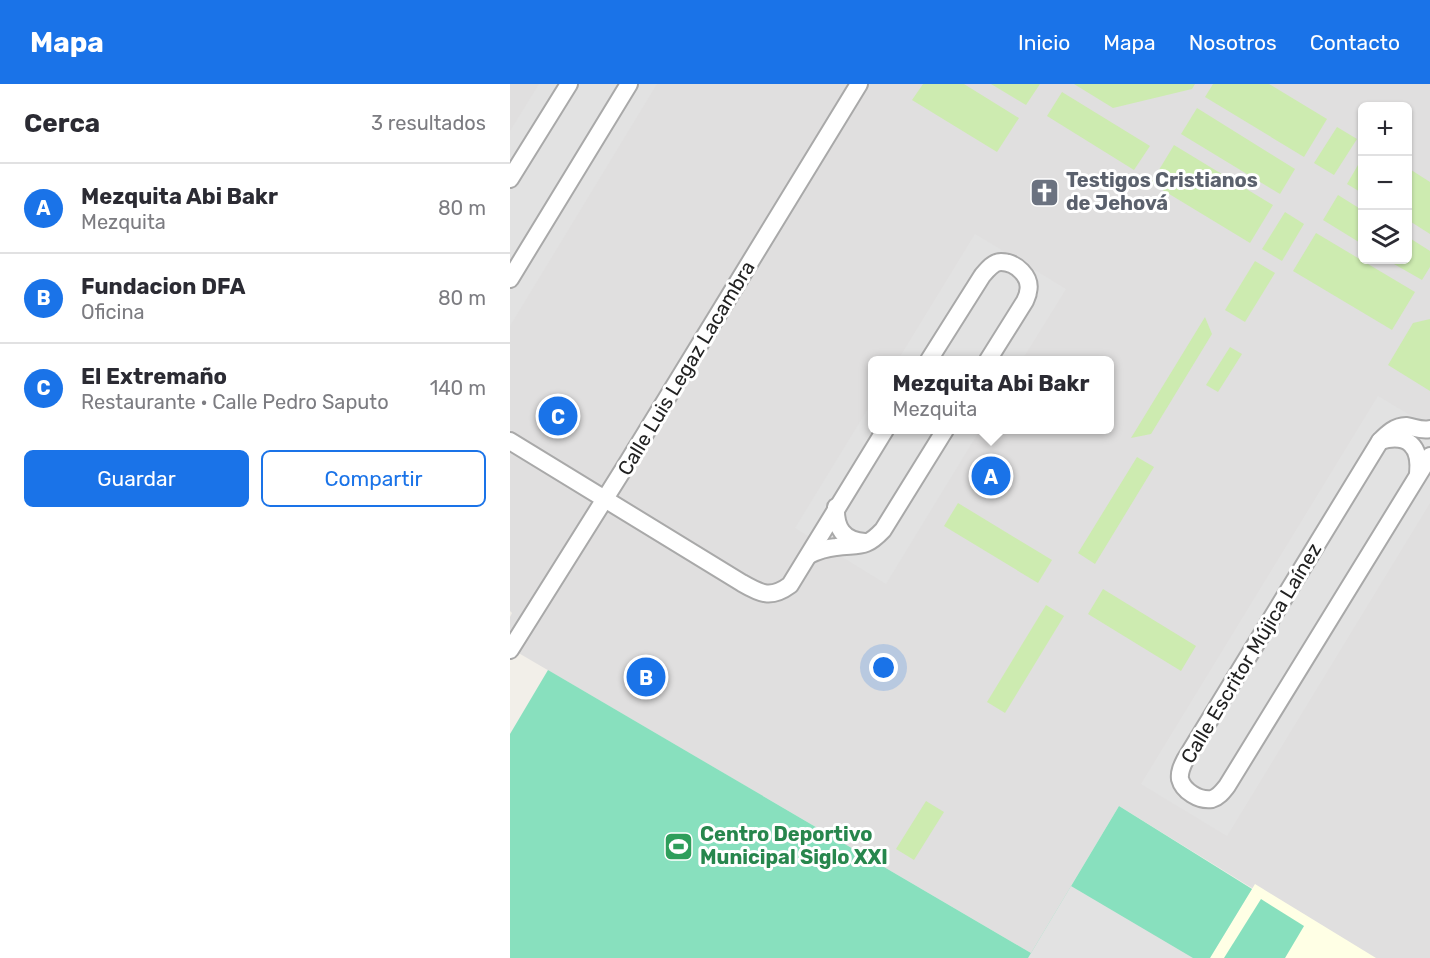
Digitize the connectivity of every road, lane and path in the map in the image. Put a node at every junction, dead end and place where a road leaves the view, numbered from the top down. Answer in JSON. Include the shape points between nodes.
{"nodes":[{"id":1,"x":569,"y":84,"type":"edge"},
{"id":2,"x":629,"y":84,"type":"edge"},
{"id":3,"x":859,"y":84,"type":"edge"},
{"id":4,"x":510,"y":179,"type":"edge"},
{"id":5,"x":510,"y":279,"type":"edge"},
{"id":6,"x":932,"y":356,"type":"edge"},
{"id":7,"x":991,"y":356,"type":"edge"},
{"id":8,"x":1430,"y":429,"type":"edge"},
{"id":9,"x":882,"y":434,"type":"edge"},
{"id":10,"x":942,"y":434,"type":"edge"},
{"id":11,"x":510,"y":441,"type":"edge"},
{"id":12,"x":1380,"y":441,"type":"junction"},
{"id":13,"x":1430,"y":456,"type":"edge"},
{"id":14,"x":1418,"y":474,"type":"junction"},
{"id":15,"x":605,"y":500,"type":"junction"},
{"id":16,"x":836,"y":507,"type":"junction"},
{"id":17,"x":869,"y":542,"type":"junction"},
{"id":18,"x":808,"y":555,"type":"junction"},
{"id":19,"x":510,"y":650,"type":"edge"}],
"edges":[{"from":1,"to":4,"type":"street"},
{"from":2,"to":5,"type":"street"},
{"from":3,"to":15,"type":"street","name":"Calle Luis Legaz Lacambra"},
{"from":6,"to":7,"type":"street","via":[[987,269],[1001,262],[1026,275],[1029,291]]},
{"from":8,"to":12,"type":"street","name":"Calle Escritor Mújica Laínez","via":[[1397,428]]},
{"from":9,"to":16,"type":"street"},
{"from":10,"to":17,"type":"street","via":[[883,530]]},
{"from":11,"to":15,"type":"street"},
{"from":12,"to":14,"type":"street","via":[[1398,438],[1413,445]]},
{"from":12,"to":14,"type":"street","name":"Calle Escritor Mújica Laínez","via":[[1185,760],[1180,779],[1192,794],[1212,799],[1227,786]]},
{"from":13,"to":14,"type":"street","name":"Calle Escritor Mújica Laínez"},
{"from":15,"to":18,"type":"street","via":[[757,592],[774,594],[790,585]]},
{"from":15,"to":19,"type":"street","name":"Calle Luis Legaz Lacambra"},
{"from":16,"to":17,"type":"street","via":[[836,521],[843,534],[852,540]]},
{"from":16,"to":18,"type":"street"},
{"from":17,"to":18,"type":"street"}]}
